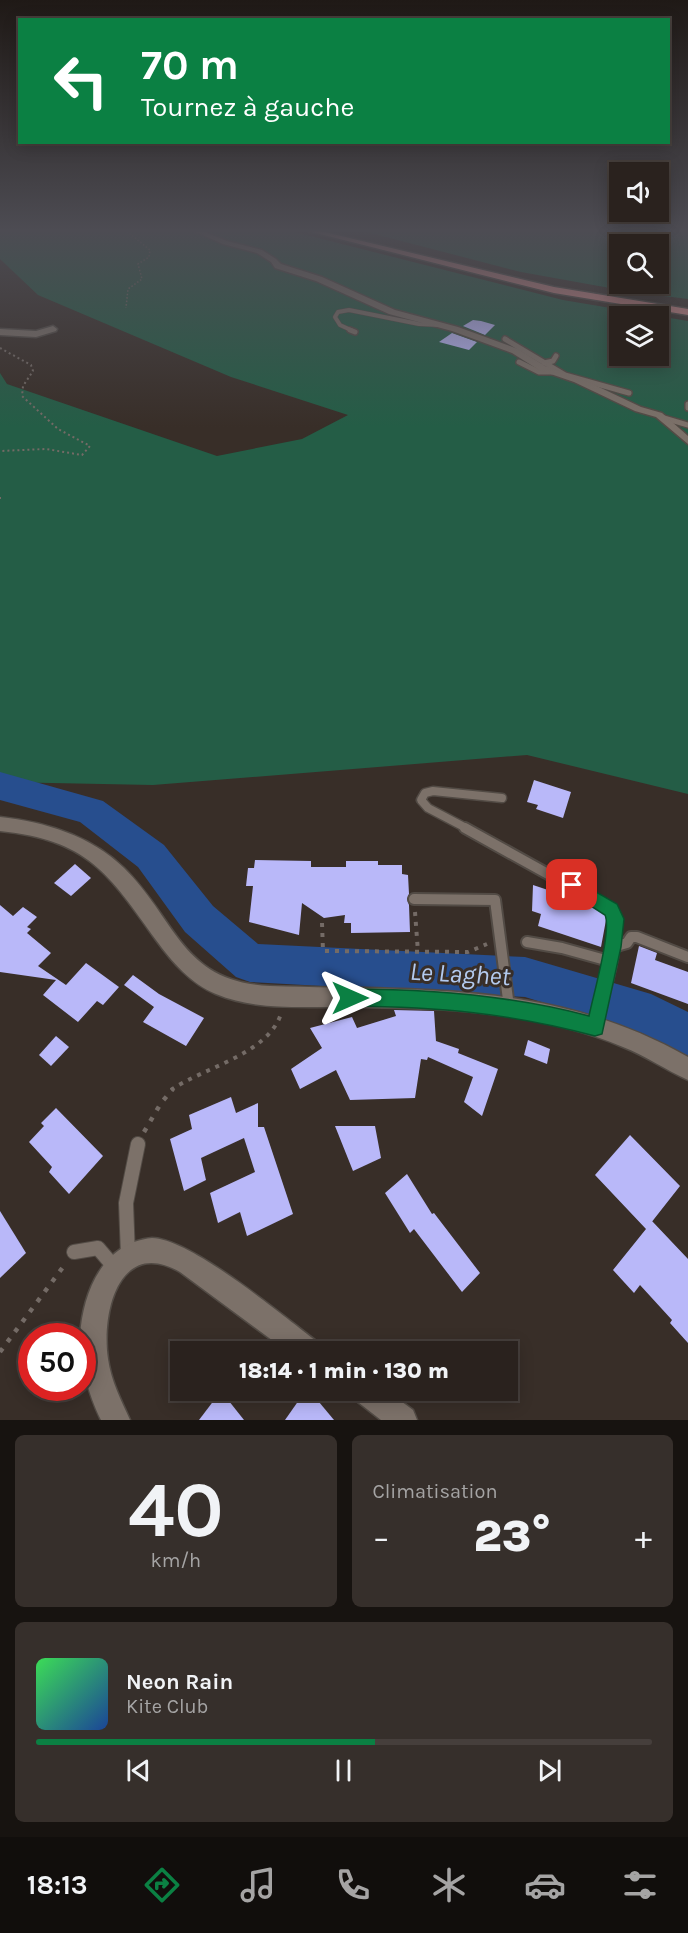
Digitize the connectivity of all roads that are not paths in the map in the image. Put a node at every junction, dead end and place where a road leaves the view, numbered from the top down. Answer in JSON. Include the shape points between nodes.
{"nodes":[{"id":1,"x":354,"y":295,"type":"edge"},
{"id":2,"x":592,"y":295,"type":"edge"},
{"id":3,"x":618,"y":295,"type":"edge"},
{"id":4,"x":688,"y":306,"type":"edge"},
{"id":5,"x":688,"y":312,"type":"edge"},
{"id":6,"x":440,"y":325,"type":"junction"},
{"id":7,"x":53,"y":329,"type":"dead end"},
{"id":8,"x":0,"y":332,"type":"edge"},
{"id":9,"x":355,"y":332,"type":"dead end"},
{"id":10,"x":505,"y":339,"type":"dead end"},
{"id":11,"x":556,"y":356,"type":"dead end"},
{"id":12,"x":519,"y":362,"type":"dead end"},
{"id":13,"x":544,"y":363,"type":"junction"},
{"id":14,"x":552,"y":372,"type":"junction"},
{"id":15,"x":565,"y":375,"type":"junction"},
{"id":16,"x":629,"y":393,"type":"dead end"},
{"id":17,"x":664,"y":418,"type":"junction"},
{"id":18,"x":688,"y":425,"type":"edge"},
{"id":19,"x":688,"y":441,"type":"edge"},
{"id":20,"x":501,"y":798,"type":"dead end"},
{"id":21,"x":0,"y":824,"type":"edge"},
{"id":22,"x":414,"y":898,"type":"road end"},
{"id":23,"x":527,"y":942,"type":"dead end"},
{"id":24,"x":613,"y":947,"type":"junction"},
{"id":25,"x":688,"y":957,"type":"edge"},
{"id":26,"x":607,"y":967,"type":"junction"},
{"id":27,"x":508,"y":1001,"type":"junction"},
{"id":28,"x":597,"y":1021,"type":"junction"},
{"id":29,"x":688,"y":1069,"type":"edge"},
{"id":30,"x":138,"y":1144,"type":"dead end"},
{"id":31,"x":74,"y":1252,"type":"road end"},
{"id":32,"x":122,"y":1262,"type":"junction"},
{"id":33,"x":295,"y":1341,"type":"edge"},
{"id":34,"x":378,"y":1401,"type":"edge"},
{"id":35,"x":116,"y":1420,"type":"edge"},
{"id":36,"x":403,"y":1420,"type":"edge"}],
"edges":[{"from":1,"to":6,"type":"street","via":[[384,309]]},
{"from":2,"to":5,"type":"highway"},
{"from":3,"to":4,"type":"highway"},
{"from":6,"to":9,"type":"lane","via":[[350,310],[338,312],[335,318],[340,325]]},
{"from":6,"to":14,"type":"street","via":[[515,351]]},
{"from":7,"to":8,"type":"street","via":[[36,334]]},
{"from":10,"to":13,"type":"lane"},
{"from":11,"to":13,"type":"lane"},
{"from":12,"to":14,"type":"lane","via":[[536,372]]},
{"from":13,"to":15,"type":"lane"},
{"from":14,"to":15,"type":"street"},
{"from":15,"to":16,"type":"lane"},
{"from":15,"to":17,"type":"street"},
{"from":17,"to":18,"type":"lane"},
{"from":17,"to":19,"type":"street"},
{"from":20,"to":24,"type":"lane","via":[[433,791],[425,793],[421,800],[428,808],[611,909],[616,919]]},
{"from":21,"to":27,"type":"street","via":[[41,830],[85,848],[119,875],[174,948],[208,981],[249,995]]},
{"from":22,"to":27,"type":"lane","via":[[495,900]]},
{"from":23,"to":26,"type":"lane","via":[[562,948]]},
{"from":24,"to":25,"type":"lane","via":[[637,937]]},
{"from":24,"to":26,"type":"lane"},
{"from":26,"to":28,"type":"lane"},
{"from":27,"to":28,"type":"street","via":[[548,1014]]},
{"from":28,"to":29,"type":"street"},
{"from":30,"to":32,"type":"lane","via":[[126,1203]]},
{"from":31,"to":32,"type":"lane","via":[[98,1248]]},
{"from":32,"to":33,"type":"street","via":[[147,1250],[178,1258]]},
{"from":32,"to":35,"type":"street","via":[[104,1283],[93,1327],[97,1381]]},
{"from":34,"to":36,"type":"street"}]}
